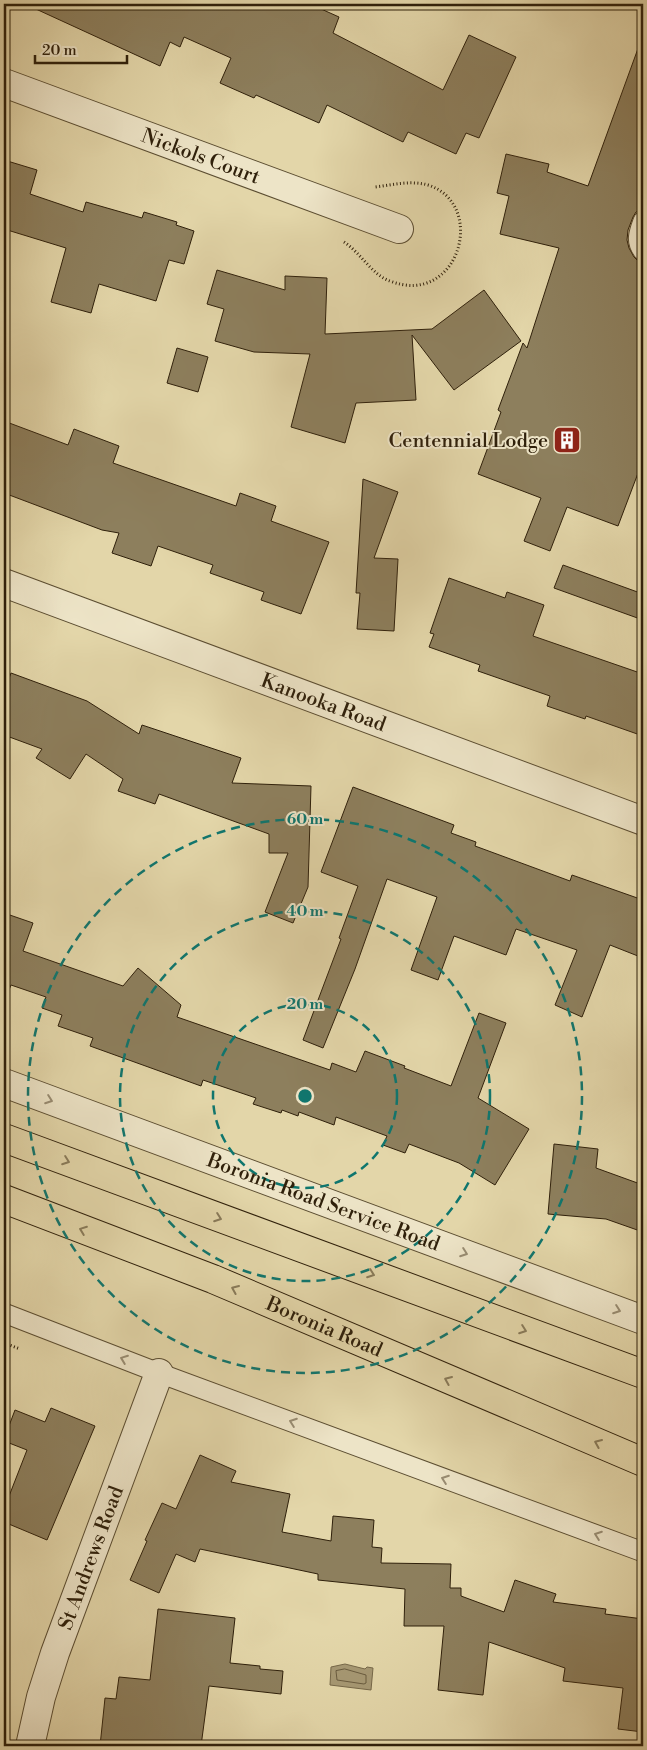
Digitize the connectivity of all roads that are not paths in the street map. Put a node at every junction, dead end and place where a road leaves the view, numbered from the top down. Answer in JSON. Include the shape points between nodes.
{"nodes":[{"id":1,"x":4,"y":82,"type":"edge"},
{"id":2,"x":643,"y":221,"type":"edge"},
{"id":3,"x":399,"y":229,"type":"dead end"},
{"id":4,"x":643,"y":250,"type":"edge"},
{"id":5,"x":4,"y":583,"type":"edge"},
{"id":6,"x":643,"y":821,"type":"edge"},
{"id":7,"x":4,"y":1083,"type":"edge"},
{"id":8,"x":4,"y":1138,"type":"edge"},
{"id":9,"x":4,"y":1199,"type":"edge"},
{"id":10,"x":4,"y":1313,"type":"edge"},
{"id":11,"x":643,"y":1320,"type":"edge"},
{"id":12,"x":159,"y":1373,"type":"junction"},
{"id":13,"x":643,"y":1374,"type":"edge"},
{"id":14,"x":643,"y":1462,"type":"edge"},
{"id":15,"x":643,"y":1552,"type":"edge"},
{"id":16,"x":30,"y":1746,"type":"edge"}],
"edges":[{"from":1,"to":3,"type":"street","name":"Nickols Court"},
{"from":2,"to":4,"type":"lane","via":[[638,244]]},
{"from":5,"to":6,"type":"street","name":"Kanooka Road"},
{"from":7,"to":11,"type":"street","name":"Boronia Road Service Road","one_way":true},
{"from":8,"to":13,"type":"main road","one_way":true},
{"from":14,"to":9,"type":"main road","name":"Boronia Road","one_way":true,"via":[[213,1279]]},
{"from":12,"to":10,"type":"lane","one_way":true},
{"from":15,"to":12,"type":"lane","one_way":true},
{"from":12,"to":16,"type":"street","name":"St Andrews Road","via":[[56,1653],[41,1697]]}]}
